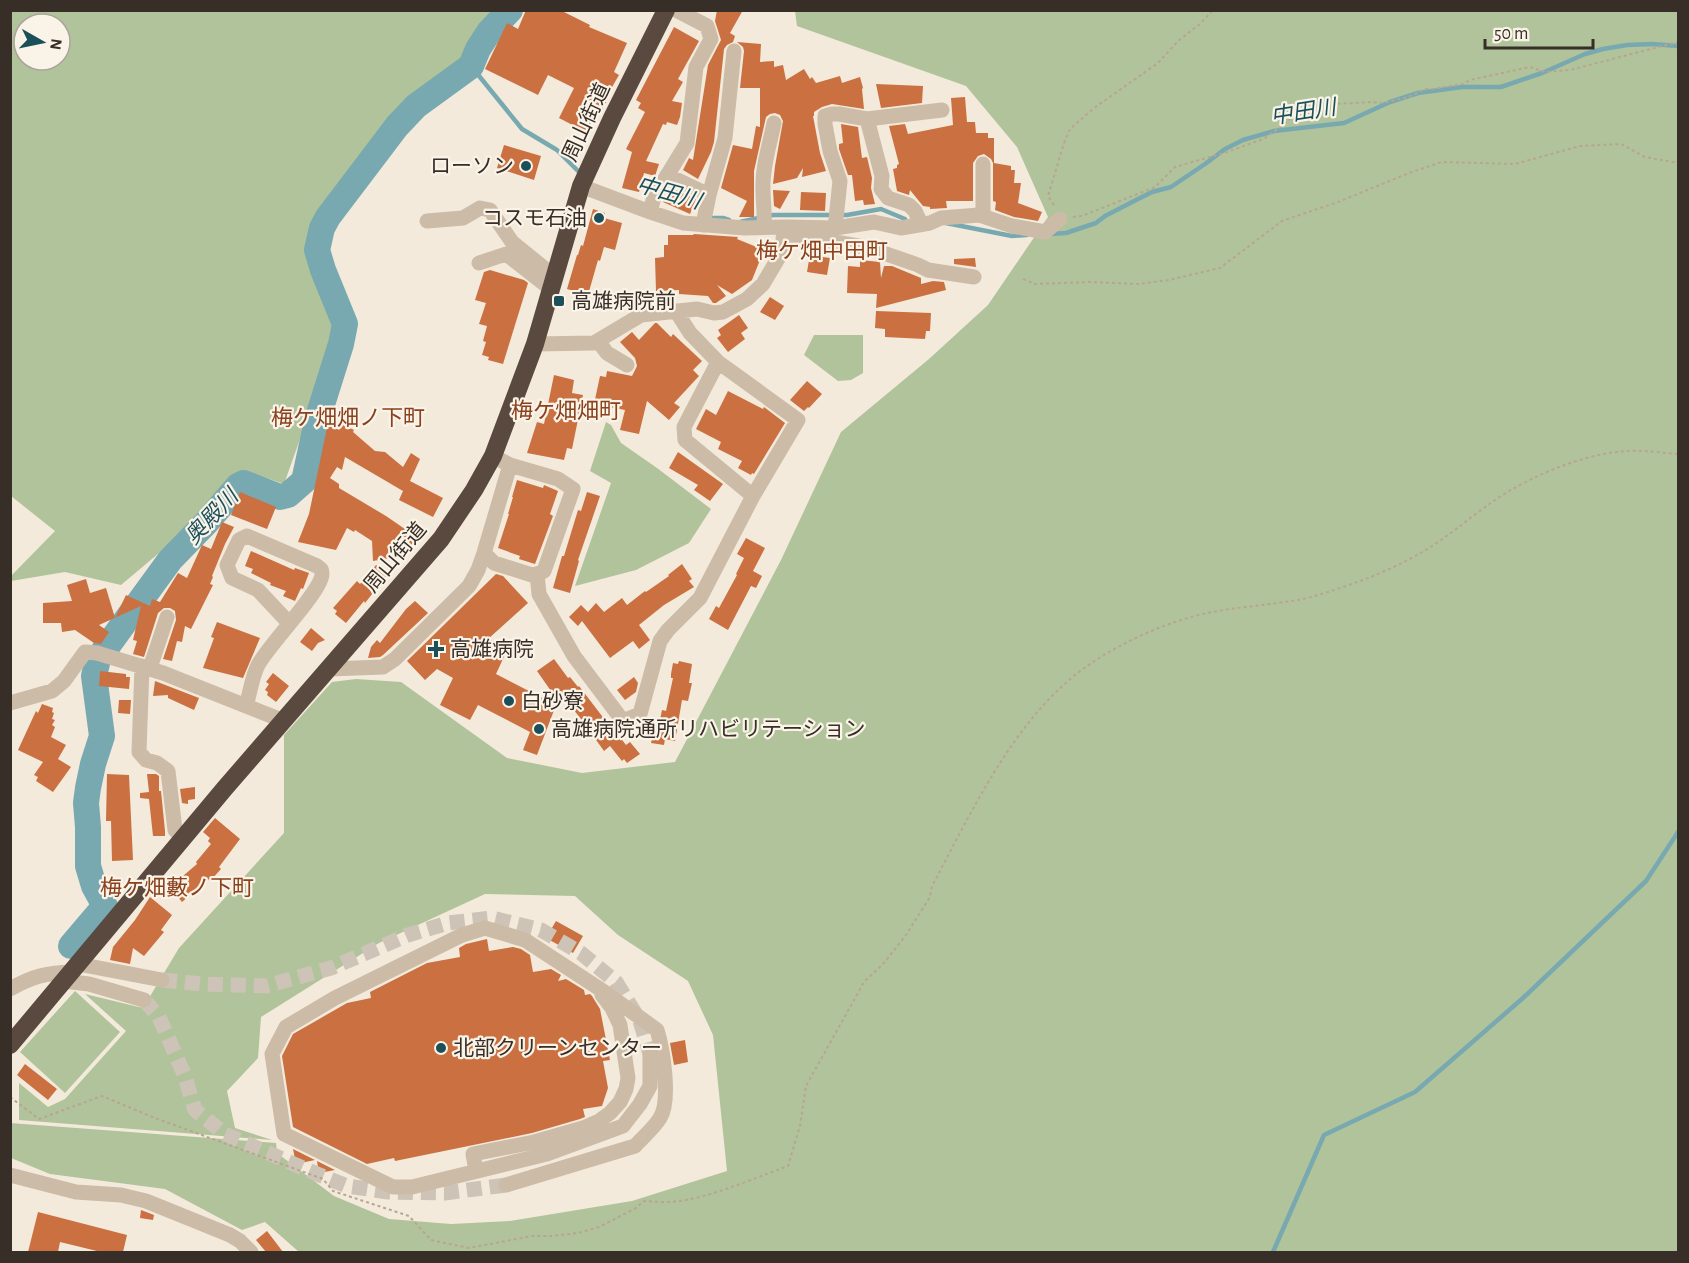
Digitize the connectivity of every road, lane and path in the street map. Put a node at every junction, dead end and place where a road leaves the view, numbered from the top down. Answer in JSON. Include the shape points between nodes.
{"nodes":[{"id":1,"x":666,"y":10,"type":"edge"},
{"id":2,"x":676,"y":10,"type":"edge"},
{"id":3,"x":1213,"y":10,"type":"edge"},
{"id":4,"x":1678,"y":42,"type":"edge"},
{"id":5,"x":734,"y":51,"type":"dead end"},
{"id":6,"x":942,"y":110,"type":"dead end"},
{"id":7,"x":867,"y":119,"type":"junction"},
{"id":8,"x":774,"y":123,"type":"dead end"},
{"id":9,"x":1678,"y":163,"type":"edge"},
{"id":10,"x":982,"y":164,"type":"dead end"},
{"id":11,"x":667,"y":175,"type":"junction"},
{"id":12,"x":584,"y":180,"type":"junction"},
{"id":13,"x":709,"y":195,"type":"junction"},
{"id":14,"x":651,"y":206,"type":"junction"},
{"id":15,"x":979,"y":215,"type":"junction"},
{"id":16,"x":1060,"y":219,"type":"junction"},
{"id":17,"x":427,"y":221,"type":"dead end"},
{"id":18,"x":836,"y":221,"type":"junction"},
{"id":19,"x":921,"y":224,"type":"junction"},
{"id":20,"x":703,"y":225,"type":"junction"},
{"id":21,"x":764,"y":227,"type":"junction"},
{"id":22,"x":785,"y":232,"type":"junction"},
{"id":23,"x":479,"y":263,"type":"dead end"},
{"id":24,"x":974,"y":277,"type":"dead end"},
{"id":25,"x":1023,"y":279,"type":"dead end"},
{"id":26,"x":553,"y":283,"type":"junction"},
{"id":27,"x":676,"y":311,"type":"junction"},
{"id":28,"x":598,"y":341,"type":"junction"},
{"id":29,"x":535,"y":344,"type":"junction"},
{"id":30,"x":718,"y":362,"type":"junction"},
{"id":31,"x":627,"y":365,"type":"dead end"},
{"id":32,"x":1678,"y":454,"type":"edge"},
{"id":33,"x":493,"y":456,"type":"junction"},
{"id":34,"x":510,"y":465,"type":"junction"},
{"id":35,"x":753,"y":496,"type":"junction"},
{"id":36,"x":484,"y":553,"type":"junction"},
{"id":37,"x":537,"y":574,"type":"junction"},
{"id":38,"x":167,"y":617,"type":"dead end"},
{"id":39,"x":289,"y":623,"type":"junction"},
{"id":40,"x":146,"y":667,"type":"junction"},
{"id":41,"x":329,"y":669,"type":"junction"},
{"id":42,"x":10,"y":703,"type":"edge"},
{"id":43,"x":246,"y":706,"type":"junction"},
{"id":44,"x":284,"y":721,"type":"junction"},
{"id":45,"x":183,"y":839,"type":"junction"},
{"id":46,"x":70,"y":972,"type":"junction"},
{"id":47,"x":162,"y":980,"type":"tunnel mouth"},
{"id":48,"x":592,"y":984,"type":"junction"},
{"id":49,"x":10,"y":989,"type":"edge"},
{"id":50,"x":144,"y":1000,"type":"tunnel mouth"},
{"id":51,"x":10,"y":1045,"type":"edge"},
{"id":52,"x":650,"y":1054,"type":"tunnel mouth"},
{"id":53,"x":10,"y":1097,"type":"edge"},
{"id":54,"x":476,"y":1171,"type":"junction"},
{"id":55,"x":10,"y":1175,"type":"edge"},
{"id":56,"x":506,"y":1185,"type":"tunnel mouth"},
{"id":57,"x":251,"y":1252,"type":"edge"}],
"edges":[{"from":1,"to":12,"type":"highway","name":"周山街道"},
{"from":2,"to":11,"type":"street","via":[[707,26],[711,39],[696,67],[687,143]]},
{"from":3,"to":16,"type":"path","via":[[1158,63],[1070,129],[1048,196]]},
{"from":4,"to":16,"type":"path","via":[[1570,70],[1545,72],[1530,67],[1463,84],[1425,88],[1383,103],[1317,105],[1298,111],[1263,139],[1175,167],[1155,187],[1082,216]]},
{"from":5,"to":13,"type":"street","via":[[725,138]]},
{"from":6,"to":7,"type":"street"},
{"from":7,"to":18,"type":"street","via":[[825,116],[840,181]]},
{"from":7,"to":19,"type":"street","via":[[882,176],[881,189],[888,198],[909,205]]},
{"from":8,"to":21,"type":"street","via":[[763,178]]},
{"from":9,"to":25,"type":"path","via":[[1645,157],[1621,144],[1580,146],[1515,164],[1442,162],[1281,221],[1220,268],[1138,284],[1035,284]]},
{"from":10,"to":15,"type":"street","via":[[983,212]]},
{"from":11,"to":13,"type":"street"},
{"from":11,"to":14,"type":"street"},
{"from":12,"to":14,"type":"street"},
{"from":12,"to":26,"type":"highway","name":"周山街道"},
{"from":13,"to":20,"type":"street"},
{"from":14,"to":20,"type":"street","via":[[683,223]]},
{"from":15,"to":16,"type":"street","via":[[1045,232]]},
{"from":15,"to":19,"type":"street"},
{"from":17,"to":26,"type":"street","via":[[463,218],[480,208],[490,210],[512,242]]},
{"from":18,"to":19,"type":"street","via":[[874,222],[901,228]]},
{"from":18,"to":22,"type":"street"},
{"from":20,"to":21,"type":"street"},
{"from":21,"to":22,"type":"street"},
{"from":22,"to":24,"type":"street","via":[[869,248],[928,270]]},
{"from":22,"to":27,"type":"street","via":[[770,273],[747,299],[718,313]]},
{"from":23,"to":26,"type":"street","via":[[506,254]]},
{"from":26,"to":29,"type":"highway","name":"周山街道"},
{"from":27,"to":28,"type":"street","via":[[641,315]]},
{"from":27,"to":30,"type":"street","via":[[690,333]]},
{"from":28,"to":29,"type":"street"},
{"from":28,"to":31,"type":"street","via":[[607,353]]},
{"from":29,"to":33,"type":"highway","name":"周山街道"},
{"from":30,"to":35,"type":"street","via":[[684,427],[685,440]]},
{"from":30,"to":35,"type":"street","via":[[798,420]]},
{"from":32,"to":53,"type":"path","via":[[1629,451],[1602,454],[1564,466],[1495,500],[1418,555],[1365,579],[1299,600],[1206,614],[1166,626],[1115,648],[1075,676],[1038,712],[998,766],[932,886],[930,897],[906,935],[864,982],[806,1086],[801,1126],[788,1166],[685,1201],[644,1201],[599,1227],[578,1233],[532,1236],[469,1248],[431,1240],[409,1216],[333,1191],[323,1179],[102,1096],[39,1119]]},
{"from":33,"to":34,"type":"street"},
{"from":33,"to":41,"type":"highway","name":"周山街道","via":[[441,539]]},
{"from":34,"to":36,"type":"street"},
{"from":34,"to":37,"type":"street","via":[[558,479],[573,489],[544,571]]},
{"from":35,"to":37,"type":"street","via":[[700,597],[660,641],[640,714],[623,721],[574,656],[539,594]]},
{"from":36,"to":37,"type":"street","via":[[494,563]]},
{"from":36,"to":41,"type":"street","via":[[469,586],[394,659],[383,667]]},
{"from":38,"to":40,"type":"street"},
{"from":39,"to":39,"type":"street","via":[[310,599],[321,579],[321,570],[247,536],[239,540],[227,565],[232,578],[258,590]]},
{"from":39,"to":43,"type":"street","via":[[258,666]]},
{"from":40,"to":42,"type":"street","via":[[86,652],[52,692]]},
{"from":40,"to":43,"type":"street"},
{"from":40,"to":45,"type":"street","via":[[139,752],[168,771],[175,830]]},
{"from":41,"to":44,"type":"highway","name":"周山街道"},
{"from":43,"to":44,"type":"street"},
{"from":44,"to":45,"type":"highway","name":"周山街道"},
{"from":45,"to":46,"type":"highway","name":"周山街道"},
{"from":46,"to":47,"type":"street"},
{"from":46,"to":49,"type":"street","via":[[44,974]]},
{"from":46,"to":50,"type":"street","via":[[89,984]]},
{"from":46,"to":51,"type":"highway","name":"周山街道"},
{"from":48,"to":54,"type":"street","via":[[620,1025],[628,1078],[620,1102],[599,1121],[583,1128],[473,1154]]},
{"from":48,"to":54,"type":"street","via":[[525,940],[485,928],[346,992],[286,1027],[272,1054],[284,1134],[393,1187],[412,1187]]},
{"from":48,"to":56,"type":"street","via":[[657,1030],[665,1107],[635,1146]]},
{"from":52,"to":54,"type":"street","via":[[650,1086],[623,1126],[547,1154]]},
{"from":55,"to":57,"type":"street","via":[[84,1194],[109,1193],[146,1201],[230,1235]]}]}
